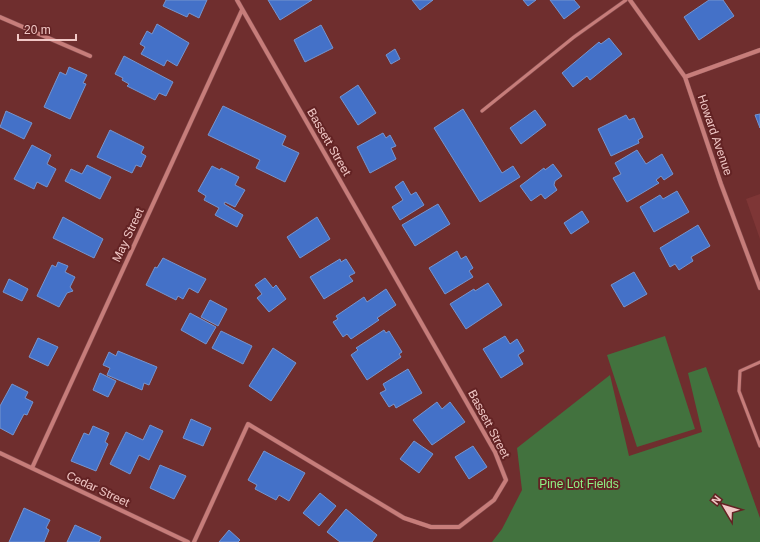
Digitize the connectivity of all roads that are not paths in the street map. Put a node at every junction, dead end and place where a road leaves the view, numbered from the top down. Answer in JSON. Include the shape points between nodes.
{"nodes":[{"id":1,"x":237,"y":0,"type":"edge"},
{"id":2,"x":626,"y":0,"type":"edge"},
{"id":3,"x":630,"y":0,"type":"edge"},
{"id":4,"x":242,"y":10,"type":"junction"},
{"id":5,"x":0,"y":17,"type":"edge"},
{"id":6,"x":760,"y":50,"type":"edge"},
{"id":7,"x":90,"y":56,"type":"dead end"},
{"id":8,"x":685,"y":77,"type":"junction"},
{"id":9,"x":482,"y":111,"type":"dead end"},
{"id":10,"x":760,"y":288,"type":"edge"},
{"id":11,"x":760,"y":362,"type":"edge"},
{"id":12,"x":760,"y":446,"type":"edge"},
{"id":13,"x":0,"y":454,"type":"edge"},
{"id":14,"x":32,"y":468,"type":"junction"},
{"id":15,"x":188,"y":542,"type":"edge"},
{"id":16,"x":194,"y":542,"type":"edge"}],
"edges":[{"from":1,"to":4,"type":"street","name":"Bassett Street"},
{"from":2,"to":9,"type":"lane","via":[[574,37]]},
{"from":3,"to":8,"type":"street","name":"Howard Avenue"},
{"from":4,"to":14,"type":"street","name":"May Street"},
{"from":4,"to":16,"type":"street","name":"Bassett Street","via":[[495,452],[506,480],[494,500],[459,528],[431,527],[404,518],[248,424]]},
{"from":5,"to":7,"type":"street"},
{"from":6,"to":8,"type":"street"},
{"from":8,"to":10,"type":"street","name":"Howard Avenue"},
{"from":11,"to":12,"type":"lane","via":[[740,371],[739,391]]},
{"from":13,"to":14,"type":"street","name":"Cedar Street"},
{"from":14,"to":15,"type":"street","name":"Cedar Street"}]}
